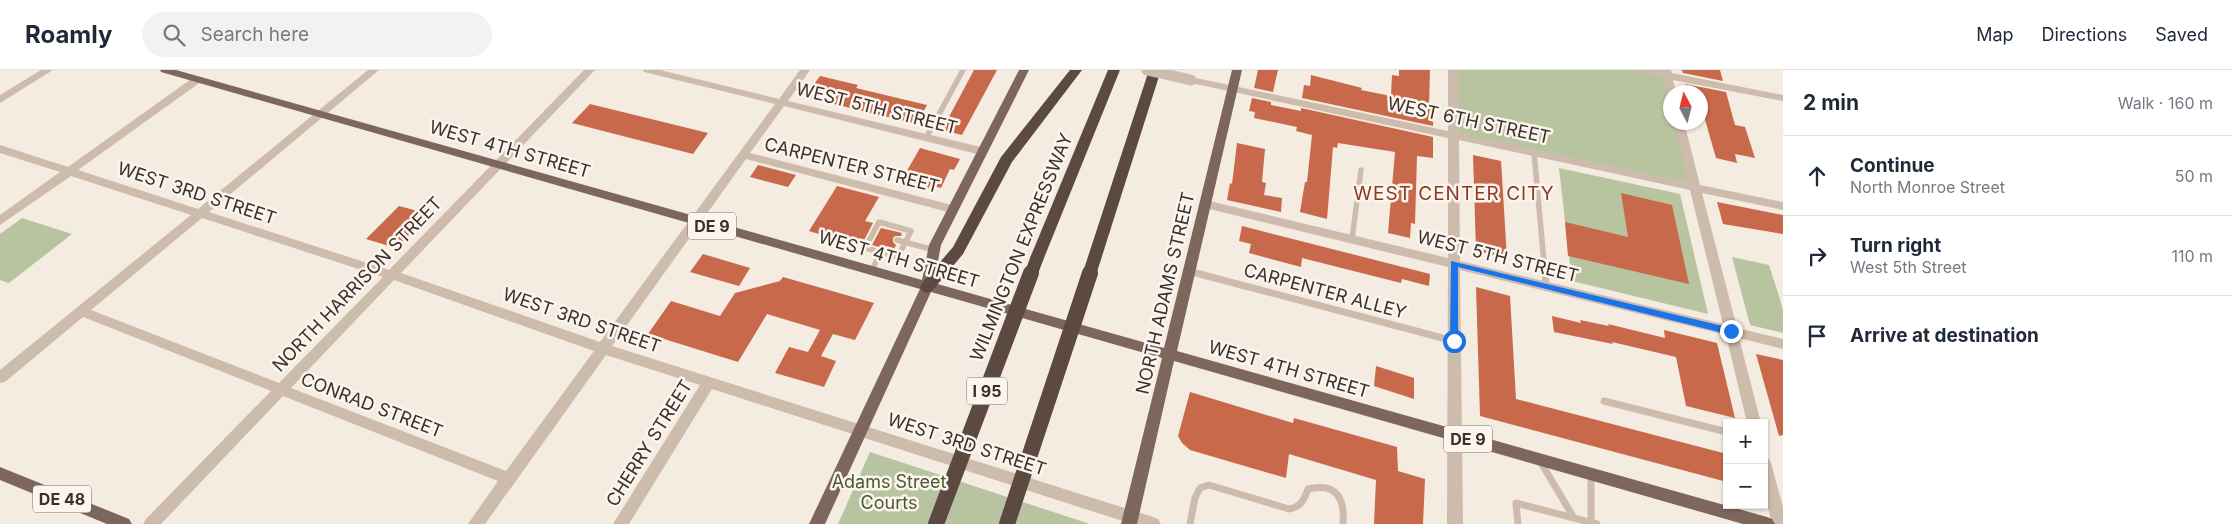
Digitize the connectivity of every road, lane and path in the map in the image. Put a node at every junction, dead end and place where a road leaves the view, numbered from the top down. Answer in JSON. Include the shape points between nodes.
{"nodes":[{"id":1,"x":48,"y":70,"type":"edge"},
{"id":2,"x":165,"y":70,"type":"edge"},
{"id":3,"x":374,"y":70,"type":"edge"},
{"id":4,"x":590,"y":70,"type":"edge"},
{"id":5,"x":648,"y":70,"type":"edge"},
{"id":6,"x":805,"y":70,"type":"edge"},
{"id":7,"x":963,"y":70,"type":"edge"},
{"id":8,"x":1024,"y":70,"type":"edge"},
{"id":9,"x":1076,"y":70,"type":"edge"},
{"id":10,"x":1114,"y":70,"type":"edge"},
{"id":11,"x":1147,"y":70,"type":"edge"},
{"id":12,"x":1155,"y":70,"type":"edge"},
{"id":13,"x":1162,"y":70,"type":"edge"},
{"id":14,"x":1237,"y":70,"type":"edge"},
{"id":15,"x":1453,"y":70,"type":"edge"},
{"id":16,"x":1640,"y":70,"type":"edge"},
{"id":17,"x":1667,"y":73,"type":"edge"},
{"id":18,"x":198,"y":79,"type":"junction"},
{"id":19,"x":1232,"y":88,"type":"junction"},
{"id":20,"x":1783,"y":98,"type":"edge"},
{"id":21,"x":0,"y":100,"type":"edge"},
{"id":22,"x":781,"y":102,"type":"junction"},
{"id":23,"x":1144,"y":108,"type":"junction"},
{"id":24,"x":321,"y":114,"type":"junction"},
{"id":25,"x":1681,"y":130,"type":"edge"},
{"id":26,"x":1453,"y":134,"type":"junction"},
{"id":27,"x":926,"y":138,"type":"junction"},
{"id":28,"x":0,"y":149,"type":"edge"},
{"id":29,"x":981,"y":151,"type":"junction"},
{"id":30,"x":1534,"y":152,"type":"junction"},
{"id":31,"x":743,"y":155,"type":"junction"},
{"id":32,"x":498,"y":165,"type":"junction"},
{"id":33,"x":1361,"y":170,"type":"dead end"},
{"id":34,"x":69,"y":171,"type":"junction"},
{"id":35,"x":1695,"y":186,"type":"junction"},
{"id":36,"x":1205,"y":204,"type":"junction"},
{"id":37,"x":1783,"y":206,"type":"edge"},
{"id":38,"x":952,"y":209,"type":"junction"},
{"id":39,"x":200,"y":213,"type":"junction"},
{"id":40,"x":0,"y":221,"type":"edge"},
{"id":41,"x":696,"y":221,"type":"junction"},
{"id":42,"x":1352,"y":239,"type":"junction"},
{"id":43,"x":897,"y":240,"type":"dead end"},
{"id":44,"x":905,"y":242,"type":"junction"},
{"id":45,"x":934,"y":250,"type":"junction"},
{"id":46,"x":880,"y":252,"type":"junction"},
{"id":47,"x":1454,"y":264,"type":"junction"},
{"id":48,"x":872,"y":271,"type":"junction"},
{"id":49,"x":1189,"y":272,"type":"junction"},
{"id":50,"x":392,"y":275,"type":"junction"},
{"id":51,"x":1546,"y":286,"type":"junction"},
{"id":52,"x":926,"y":287,"type":"junction"},
{"id":53,"x":81,"y":311,"type":"junction"},
{"id":54,"x":1731,"y":331,"type":"junction"},
{"id":55,"x":1454,"y":341,"type":"junction"},
{"id":56,"x":1783,"y":344,"type":"edge"},
{"id":57,"x":604,"y":349,"type":"junction"},
{"id":58,"x":1169,"y":355,"type":"junction"},
{"id":59,"x":0,"y":378,"type":"edge"},
{"id":60,"x":709,"y":382,"type":"junction"},
{"id":61,"x":281,"y":390,"type":"junction"},
{"id":62,"x":1604,"y":401,"type":"dead end"},
{"id":63,"x":1753,"y":419,"type":"edge"},
{"id":64,"x":861,"y":430,"type":"junction"},
{"id":65,"x":1723,"y":431,"type":"edge"},
{"id":66,"x":1455,"y":436,"type":"junction"},
{"id":67,"x":1539,"y":460,"type":"junction"},
{"id":68,"x":1764,"y":464,"type":"edge"},
{"id":69,"x":0,"y":473,"type":"edge"},
{"id":70,"x":1591,"y":474,"type":"junction"},
{"id":71,"x":509,"y":479,"type":"junction"},
{"id":72,"x":1130,"y":520,"type":"edge"},
{"id":73,"x":1579,"y":521,"type":"edge"},
{"id":74,"x":1594,"y":523,"type":"edge"},
{"id":75,"x":124,"y":524,"type":"edge"},
{"id":76,"x":151,"y":524,"type":"edge"},
{"id":77,"x":476,"y":524,"type":"edge"},
{"id":78,"x":621,"y":524,"type":"edge"},
{"id":79,"x":817,"y":524,"type":"edge"},
{"id":80,"x":936,"y":524,"type":"edge"},
{"id":81,"x":1007,"y":524,"type":"edge"},
{"id":82,"x":1153,"y":524,"type":"edge"},
{"id":83,"x":1190,"y":524,"type":"edge"},
{"id":84,"x":1343,"y":524,"type":"edge"},
{"id":85,"x":1455,"y":524,"type":"edge"},
{"id":86,"x":1518,"y":524,"type":"edge"},
{"id":87,"x":1768,"y":524,"type":"edge"},
{"id":88,"x":1780,"y":524,"type":"edge"}],
"edges":[{"from":1,"to":21,"type":"street"},
{"from":2,"to":18,"type":"main road","name":"WEST 4TH STREET","number":"DE 9"},
{"from":3,"to":24,"type":"street"},
{"from":4,"to":32,"type":"street","name":"NORTH HARRISON STREET"},
{"from":5,"to":22,"type":"street","name":"WEST 5TH STREET"},
{"from":6,"to":22,"type":"street"},
{"from":7,"to":27,"type":"lane"},
{"from":8,"to":29,"type":"main road"},
{"from":9,"to":52,"type":"highway","via":[[1006,160],[958,250]]},
{"from":10,"to":80,"type":"highway","name":"WILMINGTON EXPRESSWAY","number":"I 95","bridge":true,"via":[[1037,258]]},
{"from":11,"to":19,"type":"street","name":"WEST 6TH STREET","bridge":true},
{"from":12,"to":23,"type":"highway"},
{"from":13,"to":23,"type":"highway"},
{"from":14,"to":19,"type":"main road","name":"NORTH ADAMS STREET"},
{"from":15,"to":26,"type":"street"},
{"from":16,"to":17,"type":"street"},
{"from":17,"to":20,"type":"street"},
{"from":18,"to":24,"type":"main road","name":"WEST 4TH STREET","number":"DE 9"},
{"from":18,"to":34,"type":"street"},
{"from":19,"to":26,"type":"street","name":"WEST 6TH STREET"},
{"from":19,"to":36,"type":"main road","name":"NORTH ADAMS STREET"},
{"from":22,"to":27,"type":"street","name":"WEST 5TH STREET"},
{"from":22,"to":31,"type":"street"},
{"from":23,"to":81,"type":"highway","bridge":true},
{"from":24,"to":32,"type":"main road","name":"WEST 4TH STREET","number":"DE 9"},
{"from":24,"to":39,"type":"street"},
{"from":25,"to":35,"type":"street"},
{"from":26,"to":30,"type":"street","name":"WEST 6TH STREET"},
{"from":26,"to":47,"type":"street"},
{"from":27,"to":29,"type":"street","name":"WEST 5TH STREET"},
{"from":28,"to":34,"type":"street","name":"WEST 3RD STREET"},
{"from":29,"to":38,"type":"main road"},
{"from":30,"to":35,"type":"street","name":"WEST 6TH STREET"},
{"from":30,"to":51,"type":"lane"},
{"from":31,"to":38,"type":"street","name":"CARPENTER STREET"},
{"from":31,"to":41,"type":"street"},
{"from":32,"to":41,"type":"main road","name":"WEST 4TH STREET","number":"DE 9"},
{"from":32,"to":50,"type":"street","name":"NORTH HARRISON STREET"},
{"from":33,"to":42,"type":"lane"},
{"from":34,"to":39,"type":"street","name":"WEST 3RD STREET"},
{"from":34,"to":40,"type":"street"},
{"from":35,"to":37,"type":"street","name":"WEST 6TH STREET"},
{"from":35,"to":54,"type":"street"},
{"from":36,"to":42,"type":"street","name":"WEST 5TH STREET"},
{"from":36,"to":49,"type":"main road","name":"NORTH ADAMS STREET"},
{"from":38,"to":45,"type":"main road"},
{"from":39,"to":50,"type":"street","name":"WEST 3RD STREET"},
{"from":39,"to":53,"type":"street"},
{"from":41,"to":48,"type":"main road","name":"WEST 4TH STREET","number":"DE 9"},
{"from":41,"to":57,"type":"street"},
{"from":42,"to":47,"type":"street","name":"WEST 5TH STREET"},
{"from":43,"to":44,"type":"lane"},
{"from":44,"to":45,"type":"lane"},
{"from":44,"to":46,"type":"lane","via":[[898,257]]},
{"from":44,"to":46,"type":"lane","via":[[911,231],[879,222],[865,248]]},
{"from":45,"to":52,"type":"main road"},
{"from":46,"to":48,"type":"lane"},
{"from":47,"to":51,"type":"street","name":"WEST 5TH STREET"},
{"from":47,"to":55,"type":"street"},
{"from":48,"to":52,"type":"main road","name":"WEST 4TH STREET","number":"DE 9"},
{"from":49,"to":55,"type":"lane","name":"CARPENTER ALLEY"},
{"from":49,"to":58,"type":"main road","name":"NORTH ADAMS STREET"},
{"from":50,"to":57,"type":"street","name":"WEST 3RD STREET"},
{"from":50,"to":61,"type":"street","name":"NORTH HARRISON STREET"},
{"from":51,"to":54,"type":"street","name":"WEST 5TH STREET"},
{"from":52,"to":58,"type":"main road","name":"WEST 4TH STREET","number":"DE 9"},
{"from":52,"to":64,"type":"main road"},
{"from":53,"to":59,"type":"street"},
{"from":53,"to":61,"type":"street","name":"CONRAD STREET"},
{"from":54,"to":56,"type":"street","name":"WEST 5TH STREET"},
{"from":54,"to":63,"type":"street"},
{"from":55,"to":66,"type":"street"},
{"from":57,"to":60,"type":"street","name":"WEST 3RD STREET"},
{"from":57,"to":71,"type":"street"},
{"from":58,"to":66,"type":"main road","name":"WEST 4TH STREET","number":"DE 9"},
{"from":58,"to":72,"type":"main road","name":"NORTH ADAMS STREET"},
{"from":60,"to":64,"type":"street","name":"WEST 3RD STREET"},
{"from":60,"to":78,"type":"street","name":"CHERRY STREET"},
{"from":61,"to":71,"type":"street","name":"CONRAD STREET"},
{"from":61,"to":76,"type":"street","name":"NORTH HARRISON STREET"},
{"from":62,"to":65,"type":"lane"},
{"from":64,"to":72,"type":"street","name":"WEST 3RD STREET"},
{"from":64,"to":79,"type":"main road"},
{"from":66,"to":67,"type":"main road","name":"WEST 4TH STREET","number":"DE 9"},
{"from":66,"to":85,"type":"street"},
{"from":67,"to":70,"type":"main road","name":"WEST 4TH STREET","number":"DE 9"},
{"from":67,"to":73,"type":"lane"},
{"from":68,"to":88,"type":"street"},
{"from":69,"to":75,"type":"main road","number":"DE 48"},
{"from":70,"to":74,"type":"lane"},
{"from":70,"to":87,"type":"main road","name":"WEST 4TH STREET","number":"DE 9"},
{"from":71,"to":77,"type":"street"},
{"from":72,"to":82,"type":"street","name":"WEST 3RD STREET"},
{"from":73,"to":74,"type":"lane"},
{"from":73,"to":86,"type":"lane","via":[[1516,502]]},
{"from":83,"to":84,"type":"lane","via":[[1195,498],[1200,488],[1209,486],[1289,509],[1304,502],[1308,490],[1316,486],[1329,488],[1338,495],[1344,507]]}]}
